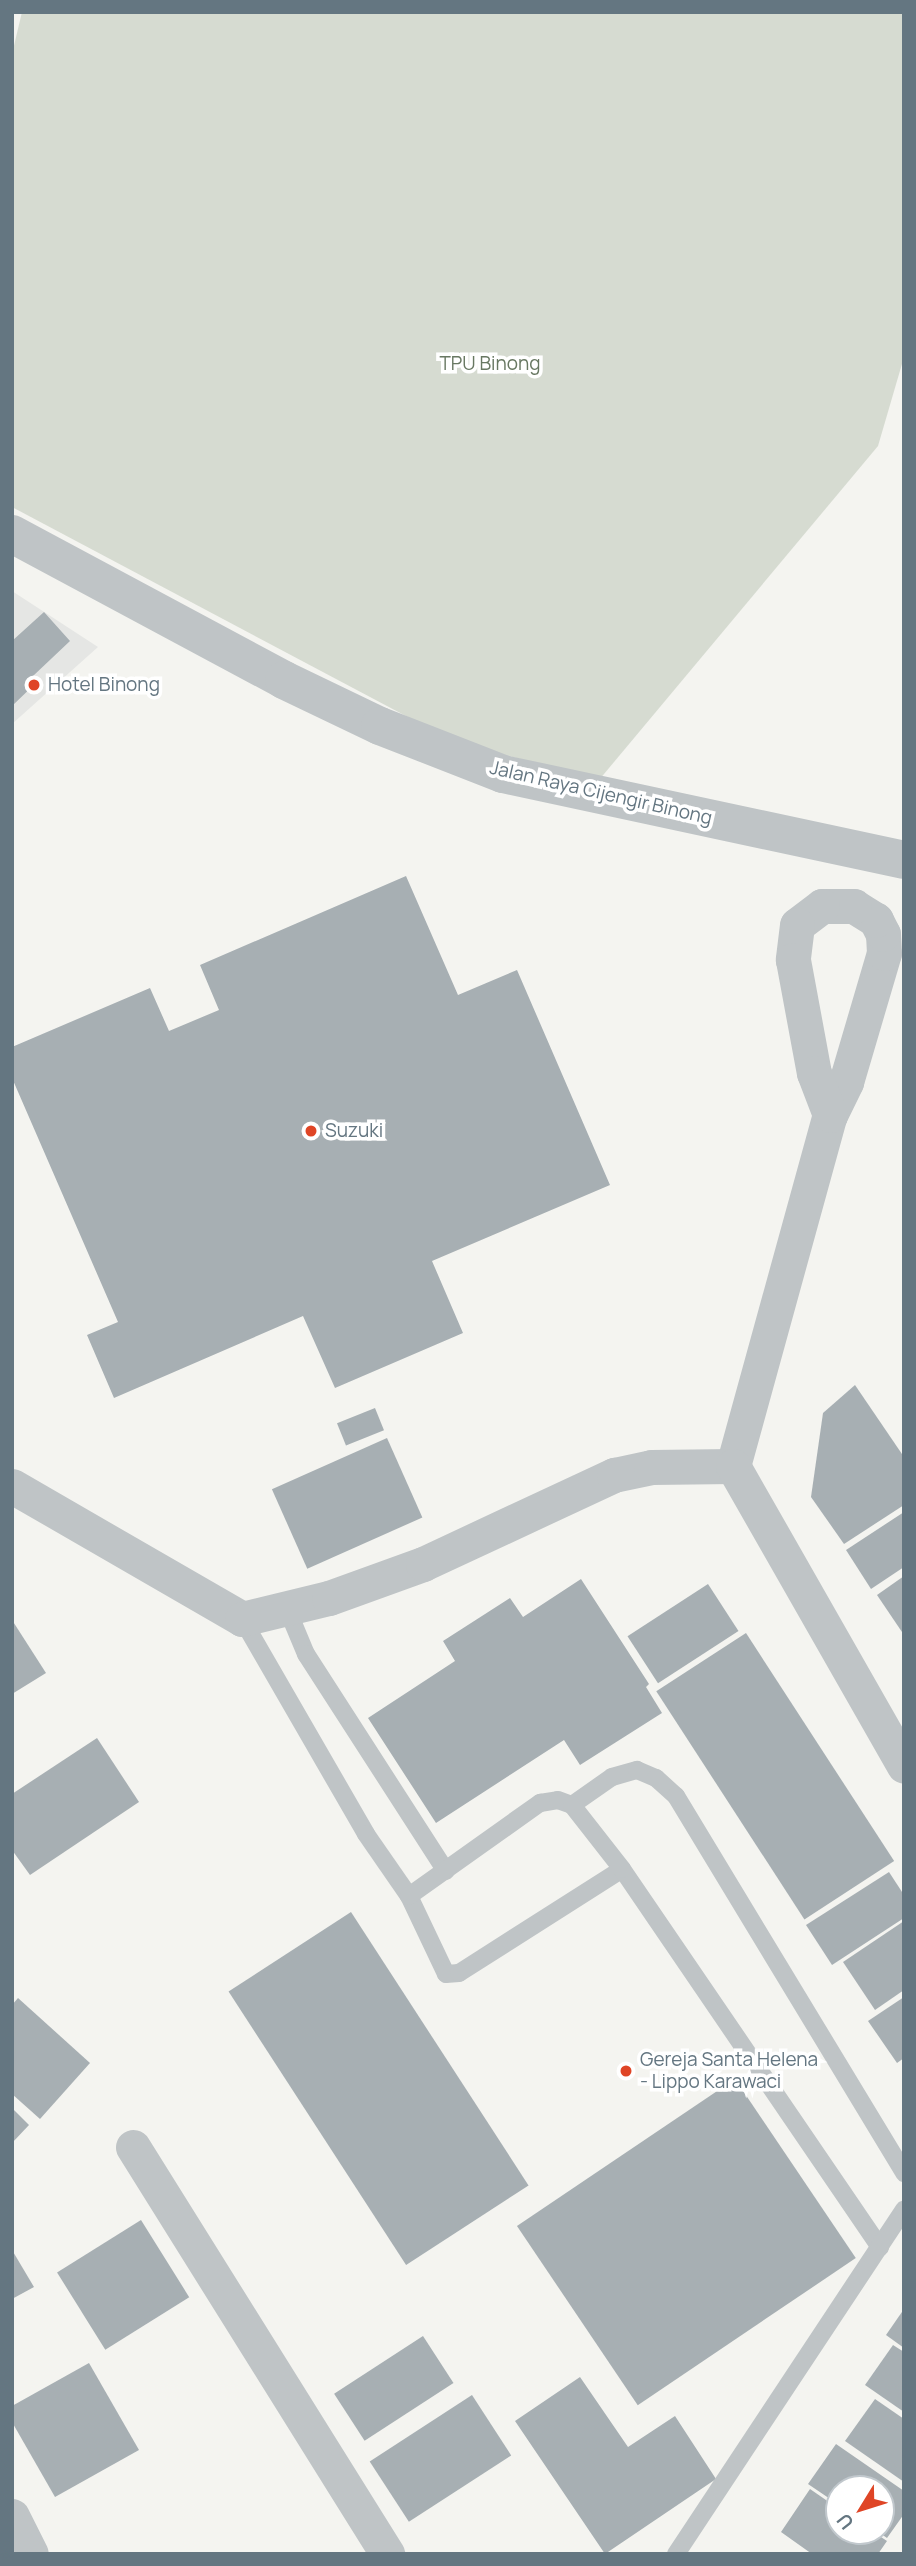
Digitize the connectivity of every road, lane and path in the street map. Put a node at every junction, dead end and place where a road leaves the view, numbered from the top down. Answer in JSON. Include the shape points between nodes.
{"nodes":[{"id":1,"x":12,"y":534,"type":"edge"},
{"id":2,"x":904,"y":860,"type":"edge"},
{"id":3,"x":830,"y":1115,"type":"junction"},
{"id":4,"x":733,"y":1466,"type":"junction"},
{"id":5,"x":12,"y":1486,"type":"edge"},
{"id":6,"x":288,"y":1611,"type":"junction"},
{"id":7,"x":242,"y":1619,"type":"junction"},
{"id":8,"x":904,"y":1766,"type":"edge"},
{"id":9,"x":572,"y":1805,"type":"junction"},
{"id":10,"x":622,"y":1869,"type":"junction"},
{"id":11,"x":446,"y":1871,"type":"junction"},
{"id":12,"x":409,"y":1896,"type":"junction"},
{"id":13,"x":133,"y":2147,"type":"dead end"},
{"id":14,"x":904,"y":2173,"type":"edge"},
{"id":15,"x":904,"y":2210,"type":"edge"},
{"id":16,"x":880,"y":2247,"type":"junction"},
{"id":17,"x":12,"y":2516,"type":"edge"},
{"id":18,"x":32,"y":2554,"type":"edge"},
{"id":19,"x":387,"y":2554,"type":"edge"},
{"id":20,"x":676,"y":2554,"type":"edge"}],
"edges":[{"from":1,"to":2,"type":"street","name":"Jalan Raya Cijengir Binong","via":[[284,680],[380,726],[503,774]]},
{"from":3,"to":3,"type":"street","via":[[814,1073],[793,960],[797,925],[822,906],[854,906],[876,920],[883,934],[884,953],[846,1082]]},
{"from":3,"to":4,"type":"street"},
{"from":4,"to":6,"type":"street","via":[[650,1467],[614,1475],[423,1564]]},
{"from":4,"to":8,"type":"street"},
{"from":5,"to":7,"type":"street"},
{"from":6,"to":7,"type":"street"},
{"from":6,"to":11,"type":"lane","via":[[306,1654]]},
{"from":7,"to":12,"type":"lane","via":[[366,1833]]},
{"from":9,"to":10,"type":"lane"},
{"from":9,"to":11,"type":"lane","via":[[558,1800],[540,1803]]},
{"from":9,"to":14,"type":"lane","via":[[612,1777],[637,1770],[656,1778],[676,1796]]},
{"from":10,"to":12,"type":"lane","via":[[452,1975],[446,1975]]},
{"from":10,"to":16,"type":"lane"},
{"from":11,"to":12,"type":"lane"},
{"from":13,"to":19,"type":"street"},
{"from":15,"to":16,"type":"lane"},
{"from":16,"to":20,"type":"lane"},
{"from":17,"to":18,"type":"street"}]}
